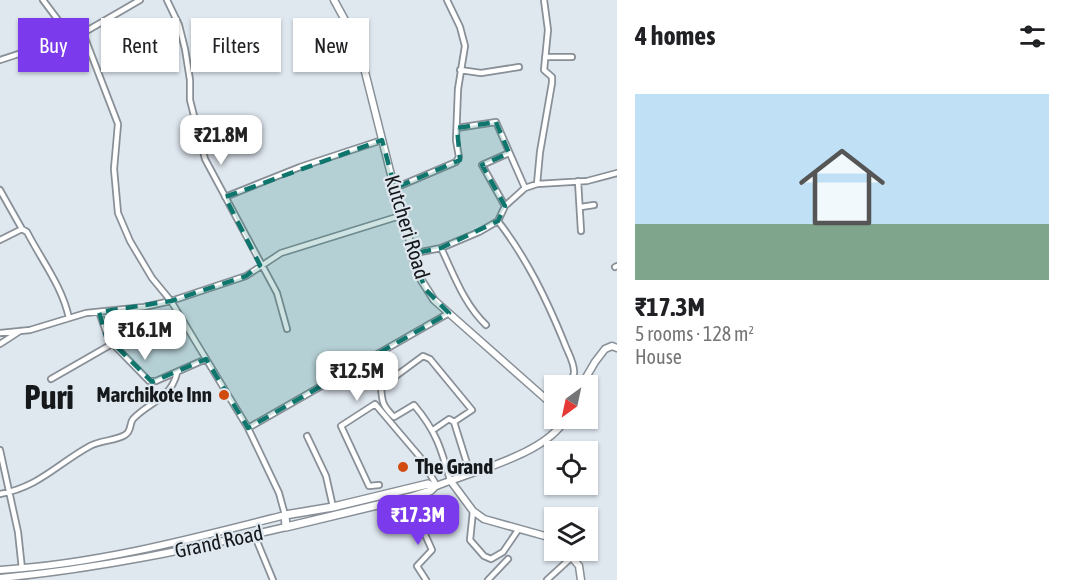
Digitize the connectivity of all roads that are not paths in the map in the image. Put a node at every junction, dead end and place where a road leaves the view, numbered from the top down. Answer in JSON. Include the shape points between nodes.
{"nodes":[{"id":1,"x":44,"y":0,"type":"edge"},
{"id":2,"x":140,"y":0,"type":"edge"},
{"id":3,"x":167,"y":0,"type":"edge"},
{"id":4,"x":334,"y":0,"type":"edge"},
{"id":5,"x":447,"y":0,"type":"edge"},
{"id":6,"x":544,"y":0,"type":"edge"},
{"id":7,"x":57,"y":18,"type":"edge"},
{"id":8,"x":89,"y":30,"type":"edge"},
{"id":9,"x":89,"y":49,"type":"edge"},
{"id":10,"x":18,"y":54,"type":"edge"},
{"id":11,"x":545,"y":57,"type":"junction"},
{"id":12,"x":572,"y":57,"type":"dead end"},
{"id":13,"x":0,"y":60,"type":"edge"},
{"id":14,"x":519,"y":67,"type":"dead end"},
{"id":15,"x":460,"y":70,"type":"junction"},
{"id":16,"x":457,"y":128,"type":"junction"},
{"id":17,"x":382,"y":140,"type":"junction"},
{"id":18,"x":509,"y":153,"type":"junction"},
{"id":19,"x":617,"y":173,"type":"edge"},
{"id":20,"x":578,"y":181,"type":"junction"},
{"id":21,"x":537,"y":184,"type":"junction"},
{"id":22,"x":395,"y":188,"type":"junction"},
{"id":23,"x":525,"y":188,"type":"junction"},
{"id":24,"x":0,"y":190,"type":"edge"},
{"id":25,"x":225,"y":197,"type":"junction"},
{"id":26,"x":594,"y":205,"type":"dead end"},
{"id":27,"x":505,"y":206,"type":"junction"},
{"id":28,"x":580,"y":207,"type":"junction"},
{"id":29,"x":403,"y":215,"type":"junction"},
{"id":30,"x":498,"y":220,"type":"junction"},
{"id":31,"x":22,"y":230,"type":"junction"},
{"id":32,"x":581,"y":231,"type":"dead end"},
{"id":33,"x":0,"y":240,"type":"edge"},
{"id":34,"x":441,"y":248,"type":"junction"},
{"id":35,"x":411,"y":254,"type":"junction"},
{"id":36,"x":260,"y":265,"type":"junction"},
{"id":37,"x":171,"y":301,"type":"junction"},
{"id":38,"x":99,"y":312,"type":"junction"},
{"id":39,"x":450,"y":313,"type":"junction"},
{"id":40,"x":69,"y":318,"type":"junction"},
{"id":41,"x":486,"y":325,"type":"dead end"},
{"id":42,"x":287,"y":329,"type":"dead end"},
{"id":43,"x":20,"y":331,"type":"junction"},
{"id":44,"x":0,"y":333,"type":"edge"},
{"id":45,"x":0,"y":344,"type":"edge"},
{"id":46,"x":112,"y":344,"type":"junction"},
{"id":47,"x":617,"y":348,"type":"edge"},
{"id":48,"x":206,"y":359,"type":"junction"},
{"id":49,"x":177,"y":373,"type":"junction"},
{"id":50,"x":573,"y":375,"type":"edge"},
{"id":51,"x":588,"y":375,"type":"edge"},
{"id":52,"x":51,"y":379,"type":"dead end"},
{"id":53,"x":544,"y":395,"type":"edge"},
{"id":54,"x":454,"y":422,"type":"junction"},
{"id":55,"x":248,"y":428,"type":"junction"},
{"id":56,"x":560,"y":429,"type":"edge"},
{"id":57,"x":433,"y":430,"type":"junction"},
{"id":58,"x":307,"y":436,"type":"dead end"},
{"id":59,"x":0,"y":450,"type":"edge"},
{"id":60,"x":470,"y":473,"type":"junction"},
{"id":61,"x":450,"y":480,"type":"junction"},
{"id":62,"x":379,"y":485,"type":"dead end"},
{"id":63,"x":435,"y":486,"type":"junction"},
{"id":64,"x":8,"y":493,"type":"junction"},
{"id":65,"x":0,"y":494,"type":"edge"},
{"id":66,"x":411,"y":497,"type":"junction"},
{"id":67,"x":333,"y":507,"type":"junction"},
{"id":68,"x":473,"y":511,"type":"junction"},
{"id":69,"x":285,"y":515,"type":"junction"},
{"id":70,"x":286,"y":527,"type":"junction"},
{"id":71,"x":518,"y":530,"type":"junction"},
{"id":72,"x":254,"y":534,"type":"junction"},
{"id":73,"x":544,"y":536,"type":"edge"},
{"id":74,"x":508,"y":559,"type":"dead end"},
{"id":75,"x":568,"y":561,"type":"edge"},
{"id":76,"x":576,"y":561,"type":"edge"},
{"id":77,"x":22,"y":569,"type":"junction"},
{"id":78,"x":0,"y":570,"type":"edge"},
{"id":79,"x":35,"y":577,"type":"edge"},
{"id":80,"x":0,"y":578,"type":"edge"},
{"id":81,"x":550,"y":579,"type":"edge"},
{"id":82,"x":273,"y":580,"type":"edge"},
{"id":83,"x":426,"y":580,"type":"edge"},
{"id":84,"x":488,"y":580,"type":"edge"},
{"id":85,"x":581,"y":580,"type":"edge"}],
"edges":[{"from":1,"to":7,"type":"street"},
{"from":2,"to":8,"type":"street"},
{"from":3,"to":25,"type":"street","via":[[185,49],[199,140]]},
{"from":4,"to":17,"type":"main road","name":"Kutcheri Road","via":[[358,44]]},
{"from":5,"to":15,"type":"street","via":[[463,37]]},
{"from":6,"to":11,"type":"street","via":[[548,30]]},
{"from":9,"to":37,"type":"street","via":[[118,124],[114,169],[118,213],[140,261]]},
{"from":10,"to":13,"type":"street"},
{"from":11,"to":12,"type":"street"},
{"from":11,"to":21,"type":"street","via":[[544,70],[552,77],[552,83]]},
{"from":14,"to":15,"type":"street","via":[[481,73]]},
{"from":15,"to":16,"type":"street"},
{"from":16,"to":18,"type":"street","via":[[496,122]]},
{"from":16,"to":22,"type":"street","via":[[458,160]]},
{"from":17,"to":22,"type":"main road","name":"Kutcheri Road"},
{"from":17,"to":25,"type":"street"},
{"from":18,"to":23,"type":"street"},
{"from":18,"to":27,"type":"street","via":[[482,165]]},
{"from":19,"to":20,"type":"street"},
{"from":20,"to":21,"type":"street"},
{"from":20,"to":28,"type":"street"},
{"from":21,"to":23,"type":"street"},
{"from":22,"to":29,"type":"main road","name":"Kutcheri Road"},
{"from":23,"to":27,"type":"street"},
{"from":24,"to":31,"type":"street"},
{"from":25,"to":36,"type":"street"},
{"from":26,"to":28,"type":"street"},
{"from":27,"to":30,"type":"street"},
{"from":28,"to":32,"type":"street"},
{"from":29,"to":35,"type":"main road","name":"Kutcheri Road"},
{"from":29,"to":36,"type":"street","via":[[280,254]]},
{"from":30,"to":34,"type":"street"},
{"from":30,"to":50,"type":"street","via":[[523,254],[553,315],[573,365]]},
{"from":31,"to":33,"type":"street"},
{"from":31,"to":40,"type":"street","via":[[27,232],[62,293]]},
{"from":34,"to":35,"type":"street"},
{"from":34,"to":41,"type":"street","via":[[465,299]]},
{"from":35,"to":39,"type":"main road","name":"Kutcheri Road","via":[[426,290]]},
{"from":36,"to":37,"type":"street","via":[[246,276]]},
{"from":36,"to":42,"type":"street","via":[[277,293]]},
{"from":37,"to":38,"type":"street"},
{"from":37,"to":48,"type":"street"},
{"from":38,"to":40,"type":"street"},
{"from":38,"to":46,"type":"street"},
{"from":39,"to":53,"type":"main road","name":"Kutcheri Road"},
{"from":39,"to":55,"type":"street"},
{"from":40,"to":43,"type":"street"},
{"from":43,"to":44,"type":"street"},
{"from":43,"to":45,"type":"street"},
{"from":46,"to":49,"type":"street","via":[[148,381]]},
{"from":46,"to":52,"type":"street"},
{"from":47,"to":51,"type":"main road","via":[[605,349]]},
{"from":48,"to":49,"type":"street"},
{"from":48,"to":55,"type":"street"},
{"from":49,"to":64,"type":"street","via":[[172,388],[132,420],[125,435],[94,444],[38,482]]},
{"from":54,"to":57,"type":"street","via":[[449,419]]},
{"from":54,"to":57,"type":"street","via":[[472,410],[430,359],[423,356],[381,387],[382,399],[394,417],[414,405]]},
{"from":54,"to":60,"type":"street"},
{"from":55,"to":69,"type":"street","via":[[279,493]]},
{"from":56,"to":60,"type":"main road","name":"Grand Road","via":[[536,446]]},
{"from":57,"to":61,"type":"street"},
{"from":58,"to":67,"type":"street","via":[[326,476]]},
{"from":59,"to":64,"type":"street"},
{"from":60,"to":61,"type":"main road","name":"Grand Road"},
{"from":61,"to":63,"type":"main road","name":"Grand Road"},
{"from":61,"to":68,"type":"main road"},
{"from":62,"to":63,"type":"street","via":[[369,486],[340,426],[375,404],[420,457]]},
{"from":63,"to":66,"type":"main road","name":"Grand Road"},
{"from":63,"to":67,"type":"main road","name":"Grand Road","via":[[428,484]]},
{"from":64,"to":65,"type":"street"},
{"from":64,"to":77,"type":"street"},
{"from":66,"to":70,"type":"main road","name":"Grand Road"},
{"from":66,"to":83,"type":"street","via":[[432,550],[417,566]]},
{"from":67,"to":69,"type":"main road","name":"Grand Road"},
{"from":68,"to":71,"type":"main road","via":[[484,519]]},
{"from":68,"to":71,"type":"street","via":[[470,540],[491,559],[503,552]]},
{"from":69,"to":70,"type":"main road"},
{"from":69,"to":77,"type":"main road","name":"Grand Road","via":[[116,555]]},
{"from":70,"to":72,"type":"main road","name":"Grand Road"},
{"from":71,"to":73,"type":"main road"},
{"from":72,"to":79,"type":"main road","name":"Grand Road"},
{"from":72,"to":82,"type":"street"},
{"from":74,"to":84,"type":"street"},
{"from":75,"to":81,"type":"street"},
{"from":76,"to":85,"type":"main road"},
{"from":77,"to":78,"type":"main road","name":"Grand Road"},
{"from":79,"to":80,"type":"main road","name":"Grand Road"}]}
